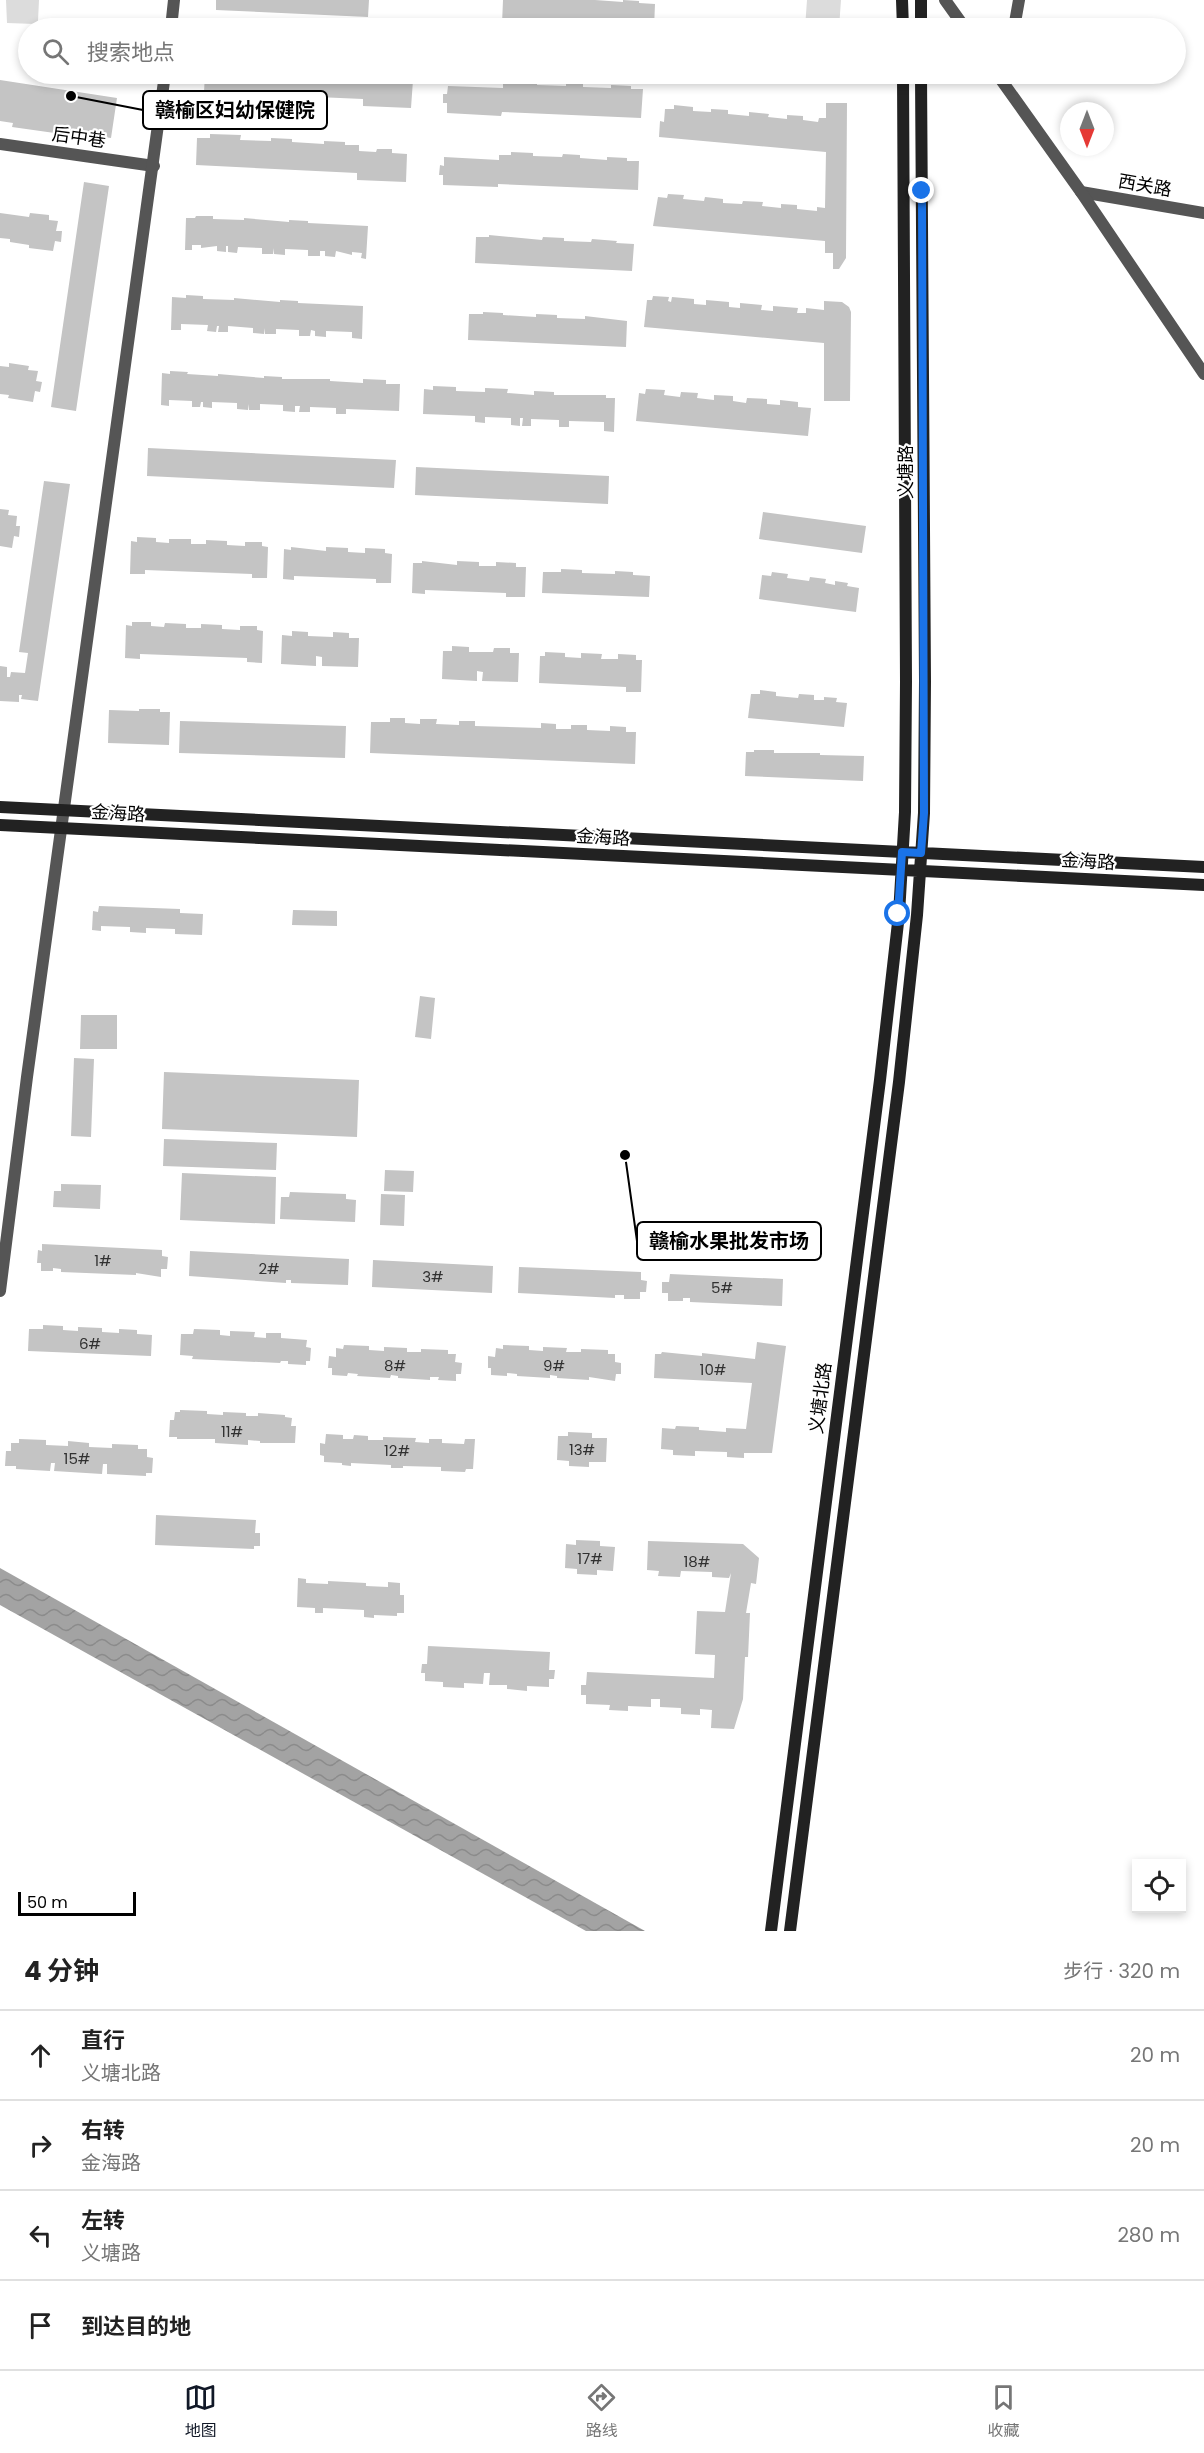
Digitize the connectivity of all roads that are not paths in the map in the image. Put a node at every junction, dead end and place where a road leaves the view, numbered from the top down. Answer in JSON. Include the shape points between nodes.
{"nodes":[{"id":1,"x":174,"y":0,"type":"edge"},
{"id":2,"x":902,"y":0,"type":"edge"},
{"id":3,"x":921,"y":0,"type":"edge"},
{"id":4,"x":945,"y":0,"type":"edge"},
{"id":5,"x":1019,"y":0,"type":"edge"},
{"id":6,"x":172,"y":18,"type":"edge"},
{"id":7,"x":903,"y":18,"type":"edge"},
{"id":8,"x":921,"y":18,"type":"edge"},
{"id":9,"x":958,"y":18,"type":"edge"},
{"id":10,"x":1016,"y":18,"type":"edge"},
{"id":11,"x":164,"y":84,"type":"edge"},
{"id":12,"x":903,"y":84,"type":"edge"},
{"id":13,"x":921,"y":84,"type":"edge"},
{"id":14,"x":1008,"y":84,"type":"edge"},
{"id":15,"x":0,"y":144,"type":"edge"},
{"id":16,"x":154,"y":166,"type":"junction"},
{"id":17,"x":1081,"y":192,"type":"junction"},
{"id":18,"x":1204,"y":213,"type":"edge"},
{"id":19,"x":1204,"y":374,"type":"edge"},
{"id":20,"x":0,"y":807,"type":"edge"},
{"id":21,"x":64,"y":810,"type":"junction"},
{"id":22,"x":0,"y":825,"type":"edge"},
{"id":23,"x":62,"y":828,"type":"junction"},
{"id":24,"x":902,"y":852,"type":"junction"},
{"id":25,"x":921,"y":853,"type":"junction"},
{"id":26,"x":1204,"y":867,"type":"edge"},
{"id":27,"x":901,"y":870,"type":"junction"},
{"id":28,"x":920,"y":871,"type":"junction"},
{"id":29,"x":1204,"y":885,"type":"edge"},
{"id":30,"x":0,"y":1291,"type":"edge"},
{"id":31,"x":771,"y":1931,"type":"edge"},
{"id":32,"x":790,"y":1931,"type":"edge"}],
"edges":[{"from":1,"to":6,"type":"street"},
{"from":2,"to":7,"type":"main road"},
{"from":3,"to":8,"type":"main road"},
{"from":4,"to":9,"type":"street"},
{"from":5,"to":10,"type":"street"},
{"from":11,"to":16,"type":"street"},
{"from":12,"to":24,"type":"main road","name":"义塘路","via":[[906,693]]},
{"from":13,"to":25,"type":"main road","name":"义塘路","via":[[925,693]]},
{"from":14,"to":17,"type":"street"},
{"from":15,"to":16,"type":"street","name":"后中巷"},
{"from":16,"to":21,"type":"street"},
{"from":17,"to":18,"type":"street","name":"西关路"},
{"from":17,"to":19,"type":"street"},
{"from":20,"to":21,"type":"main road","name":"金海路"},
{"from":21,"to":23,"type":"street"},
{"from":21,"to":24,"type":"main road","name":"金海路"},
{"from":22,"to":23,"type":"main road","name":"金海路"},
{"from":23,"to":27,"type":"main road","name":"金海路"},
{"from":23,"to":30,"type":"street"},
{"from":24,"to":25,"type":"main road","name":"金海路"},
{"from":24,"to":27,"type":"main road","name":"义塘路"},
{"from":25,"to":26,"type":"main road","name":"金海路"},
{"from":25,"to":28,"type":"main road","name":"义塘路"},
{"from":27,"to":28,"type":"main road","name":"金海路"},
{"from":27,"to":31,"type":"main road","name":"义塘北路","via":[[880,1080]]},
{"from":28,"to":29,"type":"main road","name":"金海路"},
{"from":28,"to":32,"type":"main road","name":"义塘北路","via":[[898,1082]]}]}
